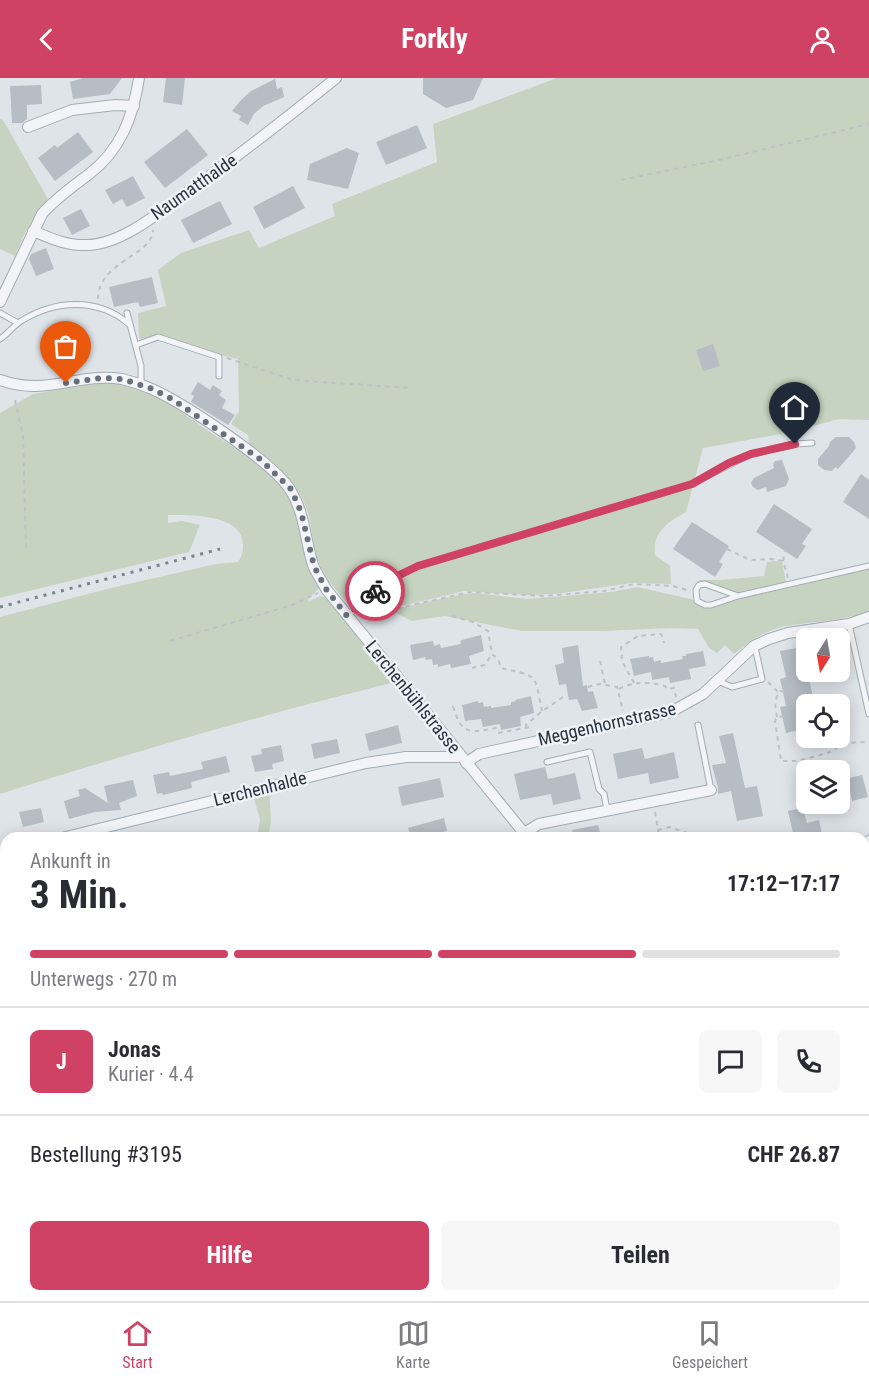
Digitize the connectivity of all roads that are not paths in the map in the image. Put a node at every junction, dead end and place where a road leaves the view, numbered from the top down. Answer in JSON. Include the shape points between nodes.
{"nodes":[{"id":1,"x":139,"y":78,"type":"edge"},
{"id":2,"x":336,"y":78,"type":"edge"},
{"id":3,"x":134,"y":106,"type":"junction"},
{"id":4,"x":28,"y":127,"type":"dead end"},
{"id":5,"x":33,"y":231,"type":"junction"},
{"id":6,"x":0,"y":302,"type":"edge"},
{"id":7,"x":127,"y":313,"type":"dead end"},
{"id":8,"x":2,"y":314,"type":"edge"},
{"id":9,"x":18,"y":323,"type":"junction"},
{"id":10,"x":129,"y":324,"type":"junction"},
{"id":11,"x":0,"y":339,"type":"edge"},
{"id":12,"x":136,"y":345,"type":"junction"},
{"id":13,"x":219,"y":376,"type":"dead end"},
{"id":14,"x":0,"y":380,"type":"edge"},
{"id":15,"x":141,"y":385,"type":"junction"},
{"id":16,"x":812,"y":443,"type":"dead end"},
{"id":17,"x":869,"y":566,"type":"edge"},
{"id":18,"x":738,"y":596,"type":"junction"},
{"id":19,"x":352,"y":617,"type":"junction"},
{"id":20,"x":869,"y":617,"type":"edge"},
{"id":21,"x":849,"y":624,"type":"junction"},
{"id":22,"x":754,"y":646,"type":"junction"},
{"id":23,"x":718,"y":681,"type":"junction"},
{"id":24,"x":867,"y":696,"type":"edge"},
{"id":25,"x":869,"y":714,"type":"edge"},
{"id":26,"x":698,"y":725,"type":"dead end"},
{"id":27,"x":463,"y":759,"type":"junction"},
{"id":28,"x":548,"y":762,"type":"dead end"},
{"id":29,"x":711,"y":790,"type":"joint"},
{"id":30,"x":607,"y":810,"type":"junction"},
{"id":31,"x":86,"y":832,"type":"edge"},
{"id":32,"x":523,"y":832,"type":"edge"},
{"id":33,"x":530,"y":832,"type":"edge"}],
"edges":[{"from":1,"to":3,"type":"street"},
{"from":2,"to":5,"type":"street","name":"Naumatthalde","via":[[248,149],[123,235],[86,246],[64,243]]},
{"from":3,"to":4,"type":"street","via":[[72,110]]},
{"from":3,"to":5,"type":"street","via":[[110,155],[51,203]]},
{"from":5,"to":6,"type":"street"},
{"from":7,"to":10,"type":"lane"},
{"from":8,"to":9,"type":"lane"},
{"from":9,"to":10,"type":"lane","via":[[49,309],[90,304]]},
{"from":9,"to":11,"type":"lane"},
{"from":10,"to":12,"type":"lane"},
{"from":12,"to":13,"type":"lane","via":[[158,337],[219,357]]},
{"from":12,"to":15,"type":"lane"},
{"from":14,"to":15,"type":"street","name":"Lerchenbühlstrasse","via":[[17,386],[47,387],[101,378]]},
{"from":15,"to":19,"type":"street","name":"Lerchenbühlstrasse","via":[[198,416],[281,478],[291,489],[301,512],[314,566],[326,589]]},
{"from":16,"to":19,"type":"lane","via":[[751,454],[692,484],[418,566],[387,581]]},
{"from":17,"to":18,"type":"lane"},
{"from":18,"to":18,"type":"lane","via":[[705,605],[698,601],[696,593],[699,585],[705,584]]},
{"from":19,"to":27,"type":"street","name":"Lerchenbühlstrasse"},
{"from":20,"to":21,"type":"street","name":"Meggenhornstrasse"},
{"from":21,"to":22,"type":"street","name":"Meggenhornstrasse","via":[[788,633]]},
{"from":21,"to":24,"type":"lane"},
{"from":22,"to":23,"type":"street","name":"Meggenhornstrasse"},
{"from":22,"to":23,"type":"lane","via":[[762,679],[732,687]]},
{"from":23,"to":27,"type":"street","name":"Meggenhornstrasse","via":[[671,712]]},
{"from":24,"to":25,"type":"lane"},
{"from":26,"to":29,"type":"lane"},
{"from":27,"to":31,"type":"street","name":"Lerchenhalde","via":[[406,757],[366,763]]},
{"from":27,"to":32,"type":"street","name":"Lerchenbühlstrasse"},
{"from":28,"to":30,"type":"lane","via":[[590,752]]},
{"from":29,"to":30,"type":"street","name":"Lerchenbühlstrasse"},
{"from":30,"to":33,"type":"street","name":"Lerchenbühlstrasse","via":[[539,824]]}]}
